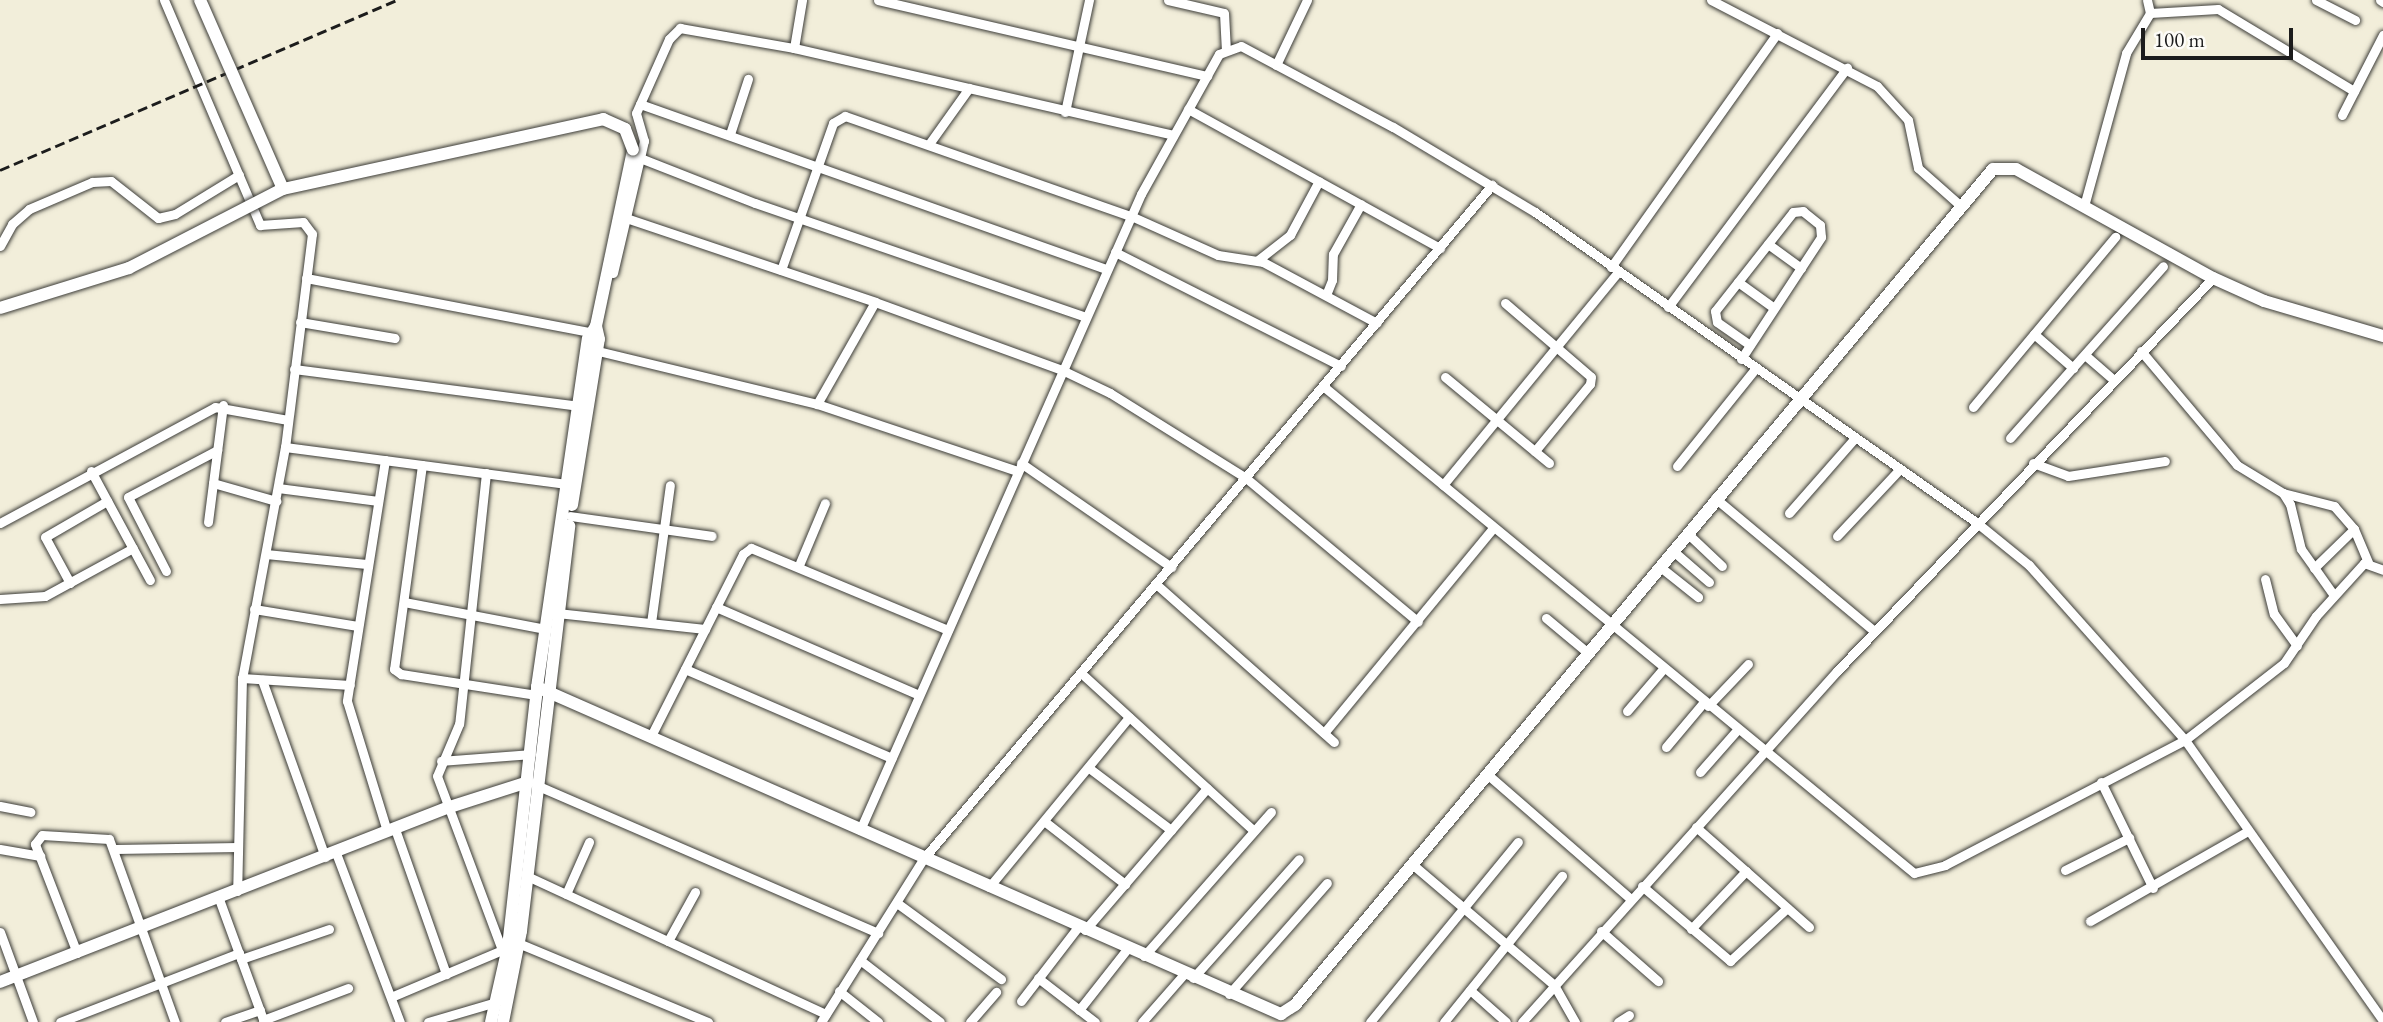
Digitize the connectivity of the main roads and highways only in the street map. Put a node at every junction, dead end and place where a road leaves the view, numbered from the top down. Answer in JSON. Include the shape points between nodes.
{"nodes":[{"id":1,"x":200,"y":0,"type":"edge"},
{"id":2,"x":283,"y":189,"type":"junction"},
{"id":3,"x":0,"y":308,"type":"edge"},
{"id":4,"x":595,"y":330,"type":"junction"},
{"id":5,"x":2383,"y":336,"type":"edge"},
{"id":6,"x":540,"y":691,"type":"junction"},
{"id":7,"x":533,"y":784,"type":"junction"},
{"id":8,"x":0,"y":982,"type":"edge"},
{"id":9,"x":1275,"y":1017,"type":"edge"},
{"id":10,"x":491,"y":1022,"type":"edge"},
{"id":11,"x":503,"y":1022,"type":"edge"}],
"edges":[{"from":1,"to":2,"type":"main road","bridge":true},
{"from":2,"to":3,"type":"main road","bridge":true,"via":[[129,268]]},
{"from":2,"to":4,"type":"main road","bridge":true,"via":[[603,119],[625,130],[637,154]]},
{"from":4,"to":6,"type":"main road","via":[[578,406]]},
{"from":4,"to":6,"type":"main road","via":[[598,351],[557,613]]},
{"from":5,"to":9,"type":"main road","via":[[2264,301],[2003,166],[1982,177],[1802,401],[1715,498],[1295,1006]]},
{"from":6,"to":7,"type":"main road"},
{"from":6,"to":7,"type":"main road","via":[[531,754]]},
{"from":6,"to":9,"type":"main road","via":[[651,736]]},
{"from":7,"to":8,"type":"main road","via":[[450,807]]},
{"from":7,"to":10,"type":"main road"},
{"from":7,"to":11,"type":"main road","via":[[527,876]]}]}
